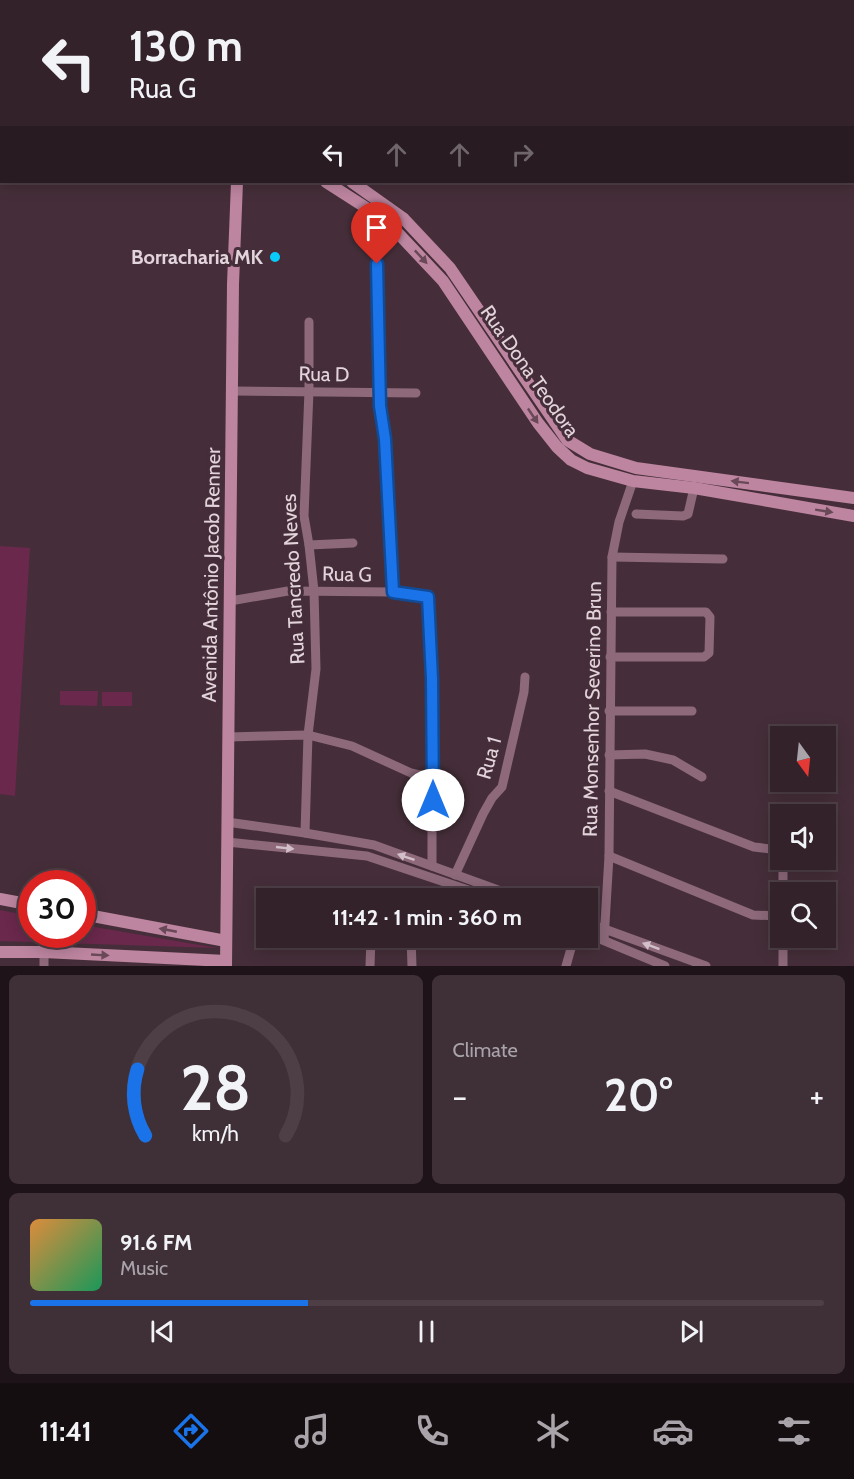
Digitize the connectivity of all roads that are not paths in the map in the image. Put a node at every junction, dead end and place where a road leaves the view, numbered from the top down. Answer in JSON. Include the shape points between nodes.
{"nodes":[{"id":1,"x":238,"y":183,"type":"edge"},
{"id":2,"x":328,"y":183,"type":"edge"},
{"id":3,"x":353,"y":183,"type":"edge"},
{"id":4,"x":379,"y":216,"type":"junction"},
{"id":5,"x":309,"y":322,"type":"dead end"},
{"id":6,"x":233,"y":391,"type":"junction"},
{"id":7,"x":309,"y":392,"type":"junction"},
{"id":8,"x":380,"y":393,"type":"junction"},
{"id":9,"x":416,"y":393,"type":"dead end"},
{"id":10,"x":633,"y":481,"type":"junction"},
{"id":11,"x":694,"y":488,"type":"junction"},
{"id":12,"x":854,"y":498,"type":"edge"},
{"id":13,"x":636,"y":514,"type":"dead end"},
{"id":14,"x":854,"y":516,"type":"edge"},
{"id":15,"x":352,"y":543,"type":"dead end"},
{"id":16,"x":309,"y":546,"type":"junction"},
{"id":17,"x":612,"y":557,"type":"junction"},
{"id":18,"x":723,"y":559,"type":"dead end"},
{"id":19,"x":314,"y":591,"type":"junction"},
{"id":20,"x":393,"y":592,"type":"junction"},
{"id":21,"x":230,"y":601,"type":"junction"},
{"id":22,"x":611,"y":612,"type":"junction"},
{"id":23,"x":610,"y":657,"type":"junction"},
{"id":24,"x":525,"y":677,"type":"dead end"},
{"id":25,"x":609,"y":711,"type":"junction"},
{"id":26,"x":692,"y":711,"type":"dead end"},
{"id":27,"x":308,"y":735,"type":"junction"},
{"id":28,"x":228,"y":737,"type":"junction"},
{"id":29,"x":609,"y":754,"type":"junction"},
{"id":30,"x":702,"y":777,"type":"dead end"},
{"id":31,"x":433,"y":778,"type":"junction"},
{"id":32,"x":609,"y":791,"type":"junction"},
{"id":33,"x":227,"y":822,"type":"junction"},
{"id":34,"x":304,"y":833,"type":"junction"},
{"id":35,"x":227,"y":842,"type":"junction"},
{"id":36,"x":770,"y":849,"type":"edge"},
{"id":37,"x":609,"y":856,"type":"junction"},
{"id":38,"x":432,"y":866,"type":"junction"},
{"id":39,"x":455,"y":875,"type":"junction"},
{"id":40,"x":462,"y":888,"type":"edge"},
{"id":41,"x":492,"y":888,"type":"edge"},
{"id":42,"x":0,"y":899,"type":"edge"},
{"id":43,"x":18,"y":902,"type":"edge"},
{"id":44,"x":770,"y":916,"type":"edge"},
{"id":45,"x":96,"y":917,"type":"edge"},
{"id":46,"x":598,"y":928,"type":"edge"},
{"id":47,"x":605,"y":930,"type":"junction"},
{"id":48,"x":598,"y":938,"type":"edge"},
{"id":49,"x":604,"y":940,"type":"junction"},
{"id":50,"x":226,"y":941,"type":"junction"},
{"id":51,"x":370,"y":948,"type":"edge"},
{"id":52,"x":411,"y":948,"type":"edge"},
{"id":53,"x":571,"y":948,"type":"edge"},
{"id":54,"x":783,"y":948,"type":"edge"},
{"id":55,"x":0,"y":952,"type":"edge"},
{"id":56,"x":44,"y":952,"type":"junction"},
{"id":57,"x":226,"y":964,"type":"edge"},
{"id":58,"x":44,"y":966,"type":"edge"},
{"id":59,"x":370,"y":966,"type":"edge"},
{"id":60,"x":411,"y":966,"type":"edge"},
{"id":61,"x":566,"y":966,"type":"edge"},
{"id":62,"x":665,"y":966,"type":"edge"},
{"id":63,"x":706,"y":966,"type":"edge"},
{"id":64,"x":783,"y":966,"type":"edge"}],
"edges":[{"from":1,"to":6,"type":"main road","name":"Avenida Antônio Jacob Renner"},
{"from":2,"to":4,"type":"main road","name":"Rua Dona Teodora"},
{"from":12,"to":3,"type":"main road","name":"Rua Dona Teodora","one_way":true,"via":[[636,468],[579,448],[556,426],[450,268],[404,219]]},
{"from":4,"to":8,"type":"street"},
{"from":4,"to":10,"type":"main road","name":"Rua Dona Teodora","one_way":true,"via":[[444,281],[557,447],[587,468]]},
{"from":5,"to":7,"type":"street","name":"Rua Tancredo Neves"},
{"from":6,"to":7,"type":"street","name":"Rua D"},
{"from":6,"to":21,"type":"main road","name":"Avenida Antônio Jacob Renner"},
{"from":7,"to":8,"type":"street","name":"Rua D"},
{"from":7,"to":16,"type":"street","name":"Rua Tancredo Neves","via":[[304,516]]},
{"from":8,"to":9,"type":"street","name":"Rua D"},
{"from":8,"to":20,"type":"street"},
{"from":10,"to":11,"type":"main road","name":"Rua Dona Teodora"},
{"from":10,"to":17,"type":"street","name":"Rua Monsenhor Severino Brun"},
{"from":11,"to":13,"type":"street","via":[[688,514]]},
{"from":11,"to":14,"type":"main road","name":"Rua Dona Teodora","one_way":true},
{"from":15,"to":16,"type":"street"},
{"from":16,"to":19,"type":"street","name":"Rua Tancredo Neves"},
{"from":17,"to":18,"type":"street"},
{"from":17,"to":22,"type":"street","name":"Rua Monsenhor Severino Brun"},
{"from":19,"to":20,"type":"street","name":"Rua G"},
{"from":19,"to":21,"type":"street","name":"Rua G","via":[[288,591]]},
{"from":19,"to":27,"type":"street","name":"Rua Tancredo Neves","via":[[316,669]]},
{"from":20,"to":31,"type":"street","name":"Rua G","via":[[428,597]]},
{"from":21,"to":28,"type":"main road","name":"Avenida Antônio Jacob Renner"},
{"from":22,"to":23,"type":"street","name":"Rua Monsenhor Severino Brun"},
{"from":22,"to":23,"type":"street","via":[[706,612],[710,617],[709,653],[704,657]]},
{"from":23,"to":25,"type":"street","name":"Rua Monsenhor Severino Brun"},
{"from":24,"to":39,"type":"street","name":"Rua 1","via":[[502,787],[483,814]]},
{"from":25,"to":26,"type":"street"},
{"from":25,"to":29,"type":"street","name":"Rua Monsenhor Severino Brun"},
{"from":27,"to":28,"type":"street"},
{"from":27,"to":31,"type":"street","via":[[352,746],[411,773]]},
{"from":27,"to":34,"type":"street","name":"Rua Tancredo Neves"},
{"from":28,"to":33,"type":"main road","name":"Avenida Antônio Jacob Renner"},
{"from":29,"to":30,"type":"street","via":[[645,754],[673,760]]},
{"from":29,"to":32,"type":"street","name":"Rua Monsenhor Severino Brun"},
{"from":31,"to":38,"type":"street"},
{"from":32,"to":36,"type":"street","via":[[754,847]]},
{"from":32,"to":37,"type":"street","name":"Rua Monsenhor Severino Brun"},
{"from":33,"to":34,"type":"street"},
{"from":33,"to":35,"type":"main road","name":"Avenida Antônio Jacob Renner"},
{"from":38,"to":34,"type":"street","one_way":true,"via":[[374,845]]},
{"from":35,"to":40,"type":"street","one_way":true,"via":[[367,856]]},
{"from":35,"to":50,"type":"main road","name":"Avenida Antônio Jacob Renner"},
{"from":37,"to":44,"type":"street","via":[[753,915]]},
{"from":37,"to":47,"type":"street","name":"Rua Monsenhor Severino Brun"},
{"from":38,"to":39,"type":"street"},
{"from":39,"to":41,"type":"street"},
{"from":42,"to":43,"type":"main road"},
{"from":50,"to":45,"type":"main road","one_way":true},
{"from":46,"to":47,"type":"street"},
{"from":47,"to":49,"type":"street","name":"Rua Monsenhor Severino Brun"},
{"from":63,"to":47,"type":"street","one_way":true},
{"from":48,"to":49,"type":"street"},
{"from":49,"to":62,"type":"street"},
{"from":50,"to":57,"type":"main road","name":"Avenida Antônio Jacob Renner"},
{"from":51,"to":59,"type":"street"},
{"from":52,"to":60,"type":"street"},
{"from":53,"to":61,"type":"street"},
{"from":54,"to":64,"type":"street"},
{"from":55,"to":56,"type":"main road"},
{"from":56,"to":57,"type":"main road","one_way":true},
{"from":56,"to":58,"type":"street"}]}
